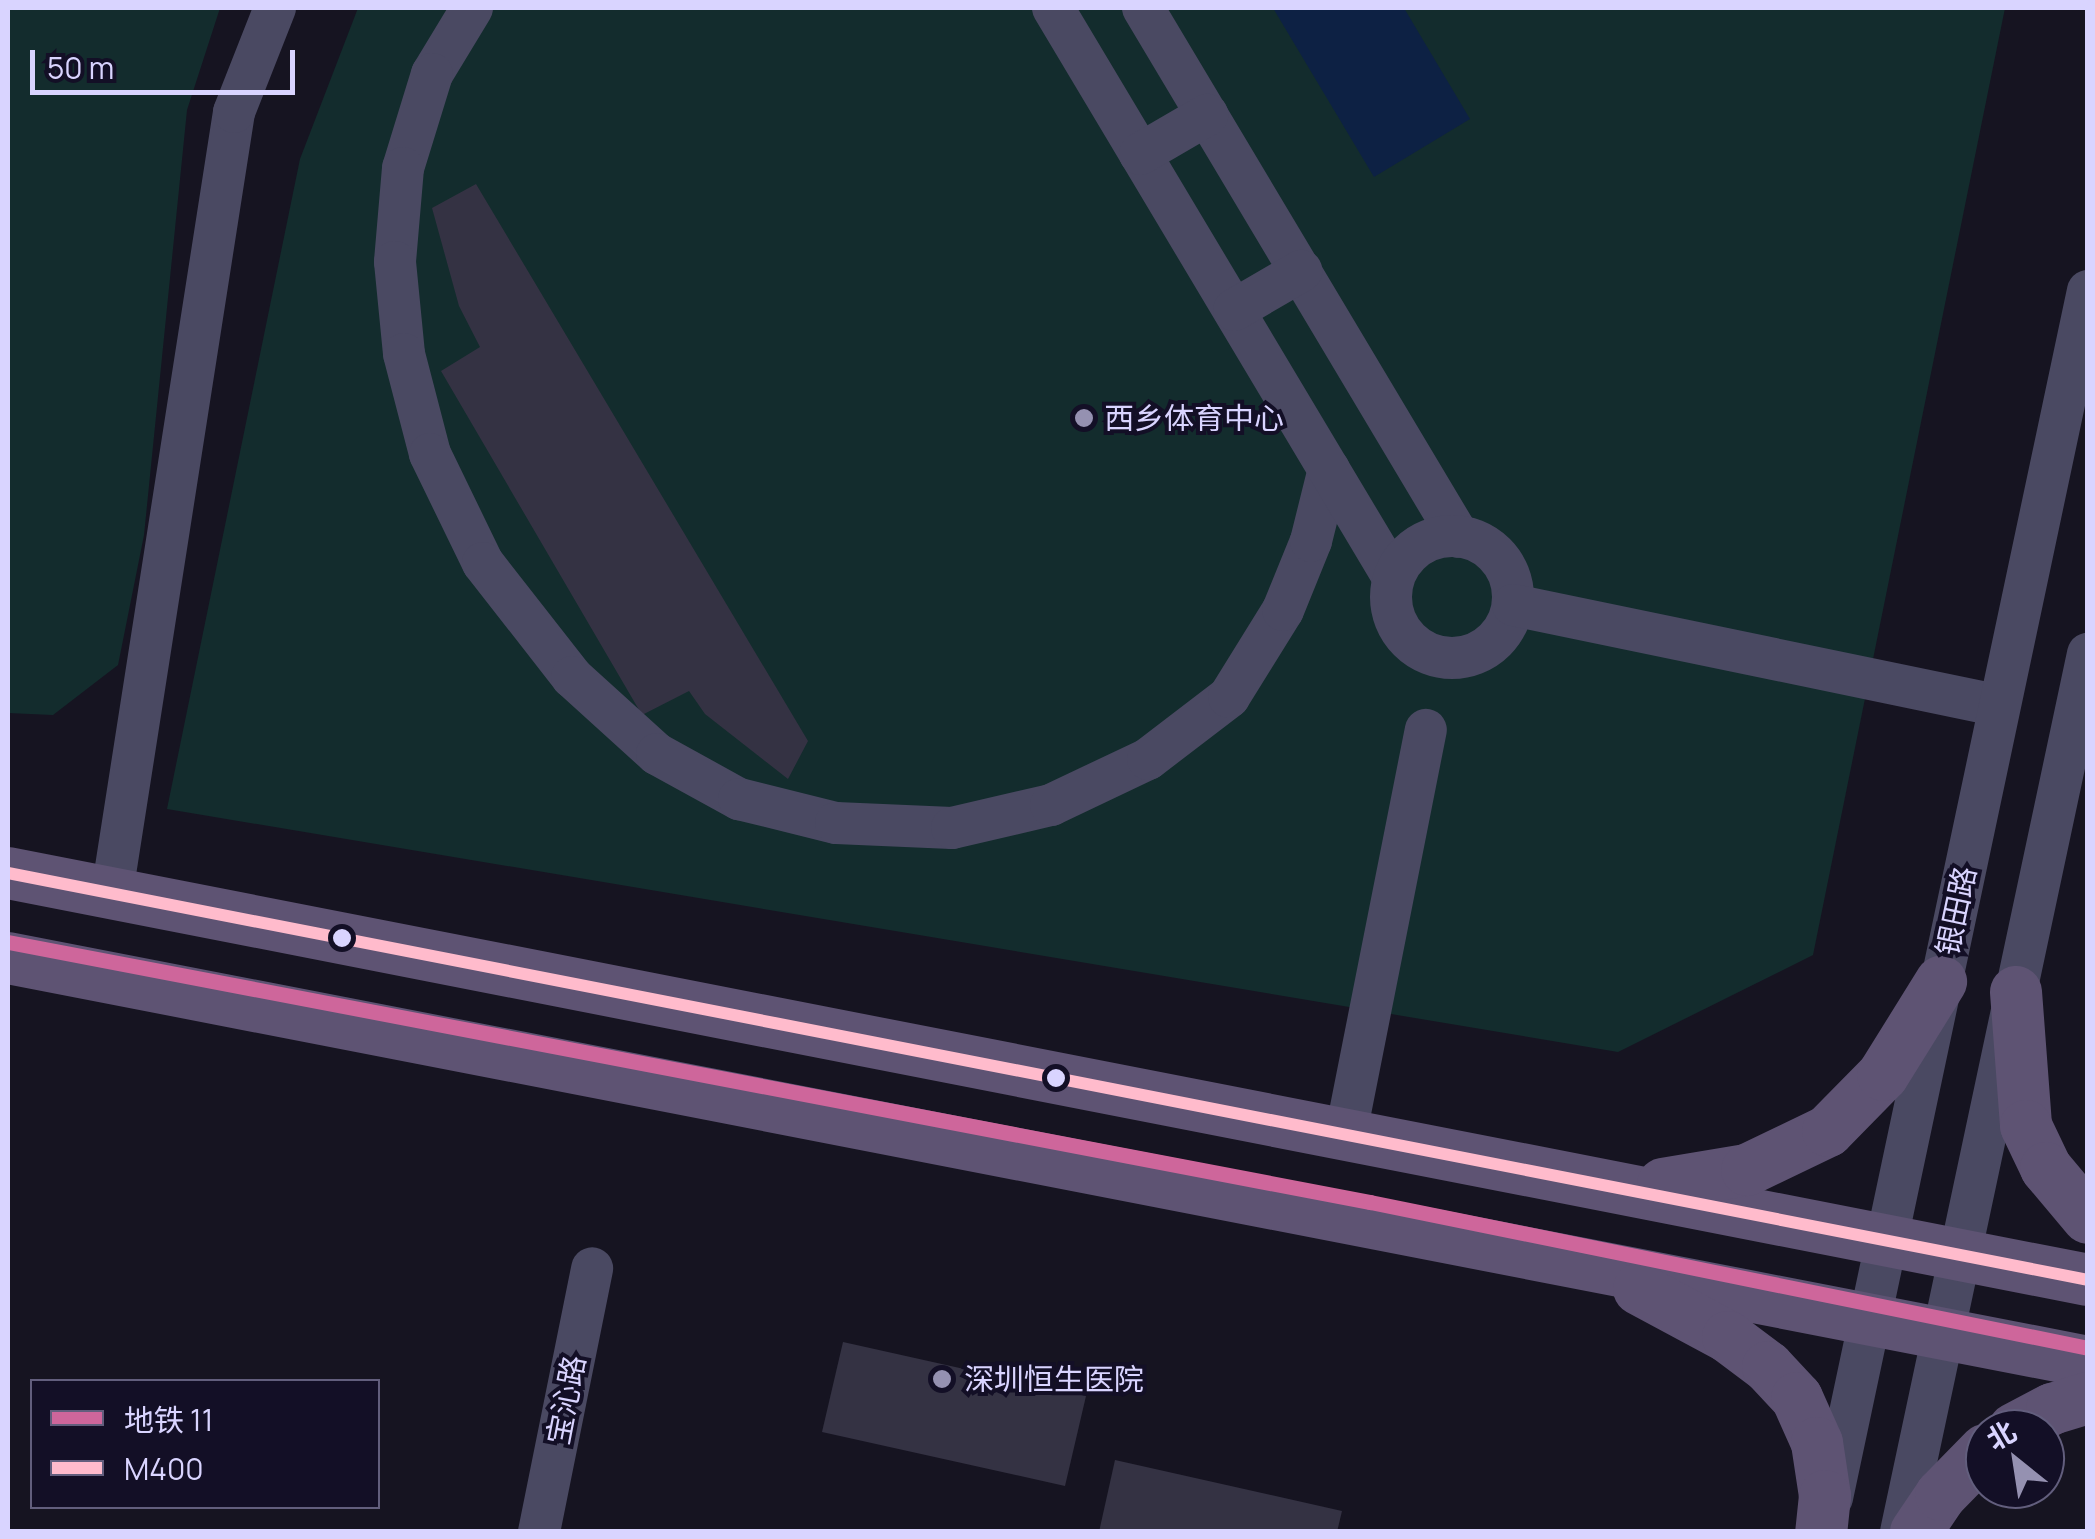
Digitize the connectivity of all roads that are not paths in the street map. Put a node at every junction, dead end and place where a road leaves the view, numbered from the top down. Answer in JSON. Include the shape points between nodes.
{"nodes":[{"id":1,"x":275,"y":8,"type":"edge"},
{"id":2,"x":472,"y":8,"type":"edge"},
{"id":3,"x":1053,"y":8,"type":"edge"},
{"id":4,"x":1143,"y":8,"type":"edge"},
{"id":5,"x":1207,"y":114,"type":"junction"},
{"id":6,"x":1140,"y":154,"type":"junction"},
{"id":7,"x":1300,"y":272,"type":"junction"},
{"id":8,"x":2088,"y":291,"type":"edge"},
{"id":9,"x":1234,"y":310,"type":"junction"},
{"id":10,"x":1329,"y":469,"type":"junction"},
{"id":11,"x":1459,"y":537,"type":"junction"},
{"id":12,"x":1393,"y":578,"type":"junction"},
{"id":13,"x":1512,"y":605,"type":"junction"},
{"id":14,"x":2088,"y":654,"type":"edge"},
{"id":15,"x":1999,"y":706,"type":"junction"},
{"id":16,"x":1426,"y":730,"type":"dead end"},
{"id":17,"x":8,"y":874,"type":"edge"},
{"id":18,"x":112,"y":892,"type":"junction"},
{"id":19,"x":23,"y":965,"type":"edge"},
{"id":20,"x":1940,"y":982,"type":"junction"},
{"id":21,"x":2016,"y":992,"type":"junction"},
{"id":22,"x":1346,"y":1133,"type":"junction"},
{"id":23,"x":1627,"y":1190,"type":"junction"},
{"id":24,"x":2088,"y":1218,"type":"edge"},
{"id":25,"x":1886,"y":1240,"type":"junction"},
{"id":26,"x":1960,"y":1255,"type":"junction"},
{"id":27,"x":1554,"y":1256,"type":"junction"},
{"id":28,"x":592,"y":1268,"type":"dead end"},
{"id":29,"x":2088,"y":1280,"type":"edge"},
{"id":30,"x":1870,"y":1318,"type":"junction"},
{"id":31,"x":1943,"y":1334,"type":"junction"},
{"id":32,"x":2088,"y":1362,"type":"edge"},
{"id":33,"x":2088,"y":1398,"type":"edge"},
{"id":34,"x":2052,"y":1409,"type":"edge"},
{"id":35,"x":1965,"y":1470,"type":"edge"},
{"id":36,"x":539,"y":1532,"type":"edge"},
{"id":37,"x":1823,"y":1532,"type":"edge"},
{"id":38,"x":1901,"y":1532,"type":"edge"},
{"id":39,"x":1916,"y":1532,"type":"edge"}],
"edges":[{"from":1,"to":18,"type":"street","via":[[234,112]]},
{"from":2,"to":10,"type":"street","via":[[432,74],[403,168],[395,262],[404,354],[430,454],[483,563],[572,677],[657,754],[738,800],[836,823],[952,828],[1051,806],[1148,758],[1229,697],[1283,610],[1312,541]]},
{"from":3,"to":6,"type":"street"},
{"from":4,"to":5,"type":"street"},
{"from":5,"to":6,"type":"street"},
{"from":5,"to":7,"type":"street"},
{"from":6,"to":9,"type":"street"},
{"from":7,"to":9,"type":"street"},
{"from":7,"to":11,"type":"street"},
{"from":8,"to":15,"type":"street","name":"银田路"},
{"from":9,"to":10,"type":"street"},
{"from":10,"to":12,"type":"street"},
{"from":11,"to":12,"type":"street","via":[[1420,545]]},
{"from":11,"to":13,"type":"street","via":[[1478,542],[1506,568]]},
{"from":12,"to":13,"type":"street","via":[[1390,598],[1399,628],[1421,651],[1441,658],[1481,651],[1507,624]]},
{"from":13,"to":15,"type":"street"},
{"from":14,"to":21,"type":"street"},
{"from":15,"to":20,"type":"street","name":"银田路"},
{"from":16,"to":22,"type":"street"},
{"from":17,"to":18,"type":"main road"},
{"from":18,"to":22,"type":"main road"},
{"from":19,"to":27,"type":"main road"},
{"from":20,"to":23,"type":"main road","via":[[1883,1075],[1828,1131],[1747,1170]]},
{"from":20,"to":25,"type":"street","name":"银田路"},
{"from":21,"to":24,"type":"main road","via":[[2026,1126],[2046,1168]]},
{"from":21,"to":26,"type":"street"},
{"from":22,"to":23,"type":"main road"},
{"from":23,"to":25,"type":"main road"},
{"from":25,"to":26,"type":"main road"},
{"from":25,"to":30,"type":"street","name":"银田路"},
{"from":26,"to":29,"type":"main road"},
{"from":26,"to":31,"type":"street"},
{"from":27,"to":30,"type":"main road"},
{"from":27,"to":37,"type":"main road","via":[[1672,1306],[1768,1367],[1798,1398],[1817,1443]]},
{"from":28,"to":36,"type":"street","name":"宝沁路"},
{"from":30,"to":31,"type":"main road"},
{"from":30,"to":37,"type":"street","name":"银田路"},
{"from":31,"to":32,"type":"main road"},
{"from":31,"to":38,"type":"street"},
{"from":33,"to":34,"type":"main road"},
{"from":35,"to":39,"type":"main road"}]}
